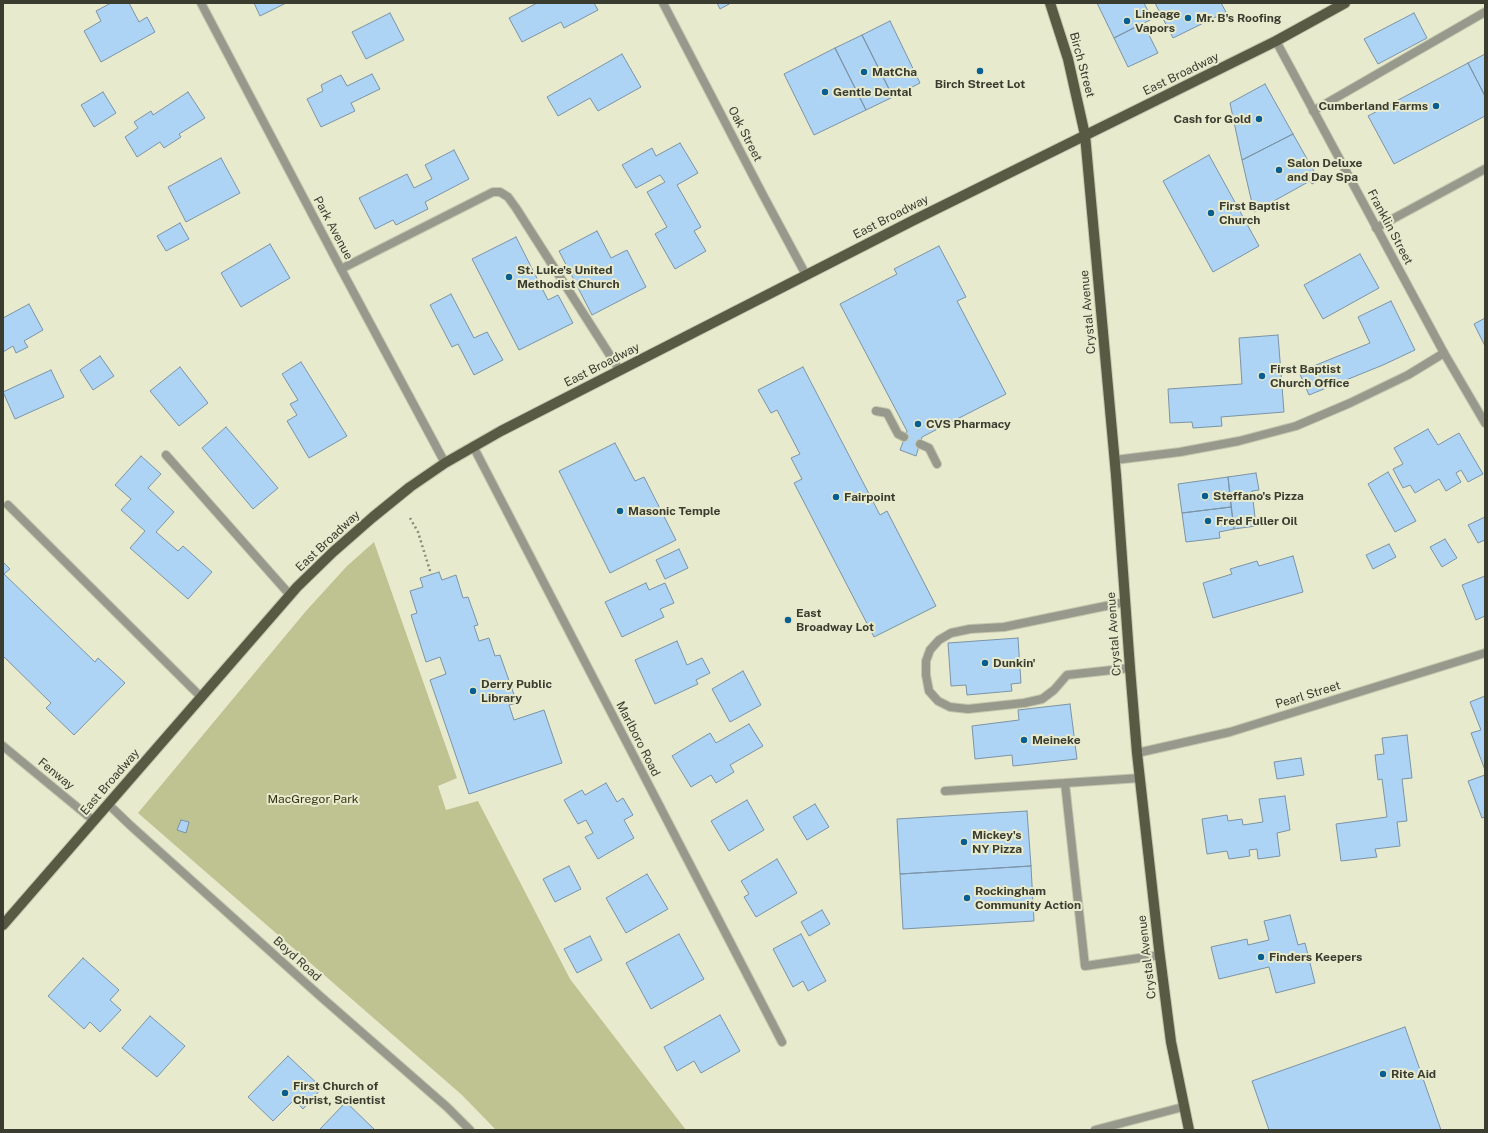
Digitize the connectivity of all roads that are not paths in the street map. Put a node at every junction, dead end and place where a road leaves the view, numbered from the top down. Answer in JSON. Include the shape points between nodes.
{"nodes":[{"id":1,"x":202,"y":3,"type":"edge"},
{"id":2,"x":663,"y":3,"type":"edge"},
{"id":3,"x":1050,"y":3,"type":"edge"},
{"id":4,"x":1345,"y":3,"type":"edge"},
{"id":5,"x":1485,"y":12,"type":"edge"},
{"id":6,"x":1276,"y":41,"type":"junction"},
{"id":7,"x":1313,"y":111,"type":"junction"},
{"id":8,"x":1085,"y":135,"type":"junction"},
{"id":9,"x":1485,"y":169,"type":"edge"},
{"id":10,"x":1376,"y":228,"type":"junction"},
{"id":11,"x":341,"y":269,"type":"junction"},
{"id":12,"x":806,"y":275,"type":"junction"},
{"id":13,"x":1444,"y":353,"type":"junction"},
{"id":14,"x":620,"y":370,"type":"junction"},
{"id":15,"x":876,"y":411,"type":"dead end"},
{"id":16,"x":1485,"y":423,"type":"edge"},
{"id":17,"x":904,"y":438,"type":"dead end"},
{"id":18,"x":920,"y":444,"type":"dead end"},
{"id":19,"x":473,"y":446,"type":"junction"},
{"id":20,"x":166,"y":454,"type":"dead end"},
{"id":21,"x":1115,"y":460,"type":"junction"},
{"id":22,"x":445,"y":463,"type":"junction"},
{"id":23,"x":937,"y":464,"type":"dead end"},
{"id":24,"x":8,"y":505,"type":"dead end"},
{"id":25,"x":290,"y":595,"type":"junction"},
{"id":26,"x":1125,"y":602,"type":"junction"},
{"id":27,"x":1485,"y":653,"type":"edge"},
{"id":28,"x":1130,"y":668,"type":"junction"},
{"id":29,"x":201,"y":697,"type":"junction"},
{"id":30,"x":3,"y":746,"type":"edge"},
{"id":31,"x":1137,"y":753,"type":"junction"},
{"id":32,"x":1140,"y":778,"type":"junction"},
{"id":33,"x":1065,"y":783,"type":"junction"},
{"id":34,"x":945,"y":791,"type":"dead end"},
{"id":35,"x":108,"y":804,"type":"junction"},
{"id":36,"x":94,"y":821,"type":"junction"},
{"id":37,"x":3,"y":925,"type":"edge"},
{"id":38,"x":1160,"y":955,"type":"junction"},
{"id":39,"x":782,"y":1042,"type":"dead end"},
{"id":40,"x":1183,"y":1107,"type":"junction"},
{"id":41,"x":470,"y":1130,"type":"edge"},
{"id":42,"x":1095,"y":1130,"type":"edge"},
{"id":43,"x":1188,"y":1130,"type":"edge"}],
"edges":[{"from":1,"to":11,"type":"street","name":"Park Avenue"},
{"from":2,"to":12,"type":"street","name":"Oak Street"},
{"from":3,"to":8,"type":"main road","name":"Birch Street","via":[[1068,59]]},
{"from":4,"to":6,"type":"main road","name":"East Broadway"},
{"from":5,"to":7,"type":"street"},
{"from":6,"to":7,"type":"street","name":"Franklin Street"},
{"from":6,"to":8,"type":"main road","name":"East Broadway"},
{"from":7,"to":10,"type":"street","name":"Franklin Street"},
{"from":8,"to":12,"type":"main road","name":"East Broadway"},
{"from":8,"to":21,"type":"main road","name":"Crystal Avenue"},
{"from":9,"to":10,"type":"street"},
{"from":10,"to":13,"type":"street","name":"Franklin Street"},
{"from":11,"to":14,"type":"street","via":[[493,192],[500,192],[516,208]]},
{"from":11,"to":22,"type":"street","name":"Park Avenue"},
{"from":12,"to":14,"type":"main road","name":"East Broadway"},
{"from":13,"to":16,"type":"street","name":"Franklin Street"},
{"from":13,"to":21,"type":"street","via":[[1408,375],[1296,426],[1180,452]]},
{"from":14,"to":19,"type":"main road","name":"East Broadway"},
{"from":15,"to":17,"type":"street","via":[[887,413],[898,434]]},
{"from":18,"to":23,"type":"street","via":[[929,448]]},
{"from":19,"to":22,"type":"main road","name":"East Broadway"},
{"from":19,"to":39,"type":"street","name":"Marlboro Road"},
{"from":20,"to":25,"type":"street"},
{"from":21,"to":26,"type":"main road","name":"Crystal Avenue"},
{"from":22,"to":25,"type":"main road","name":"East Broadway","via":[[373,517]]},
{"from":24,"to":29,"type":"street"},
{"from":25,"to":29,"type":"main road","name":"East Broadway"},
{"from":26,"to":28,"type":"main road","name":"Crystal Avenue"},
{"from":26,"to":28,"type":"street","via":[[1004,627],[951,633],[939,640],[930,650],[926,661],[926,675],[929,691],[938,701],[950,707],[968,710],[1042,699],[1067,675]]},
{"from":27,"to":31,"type":"street","name":"Pearl Street","via":[[1230,732]]},
{"from":28,"to":31,"type":"main road","name":"Crystal Avenue"},
{"from":29,"to":35,"type":"main road","name":"East Broadway"},
{"from":30,"to":36,"type":"street","name":"Fenway"},
{"from":31,"to":32,"type":"main road","name":"Crystal Avenue"},
{"from":32,"to":33,"type":"street"},
{"from":32,"to":38,"type":"main road","name":"Crystal Avenue"},
{"from":33,"to":34,"type":"street"},
{"from":33,"to":38,"type":"street","via":[[1085,966]]},
{"from":35,"to":36,"type":"main road","name":"East Broadway"},
{"from":35,"to":41,"type":"street","name":"Boyd Road"},
{"from":36,"to":37,"type":"main road","name":"East Broadway"},
{"from":38,"to":40,"type":"main road","name":"Crystal Avenue","via":[[1171,1042]]},
{"from":40,"to":42,"type":"street"},
{"from":40,"to":43,"type":"main road","name":"Crystal Avenue"}]}
